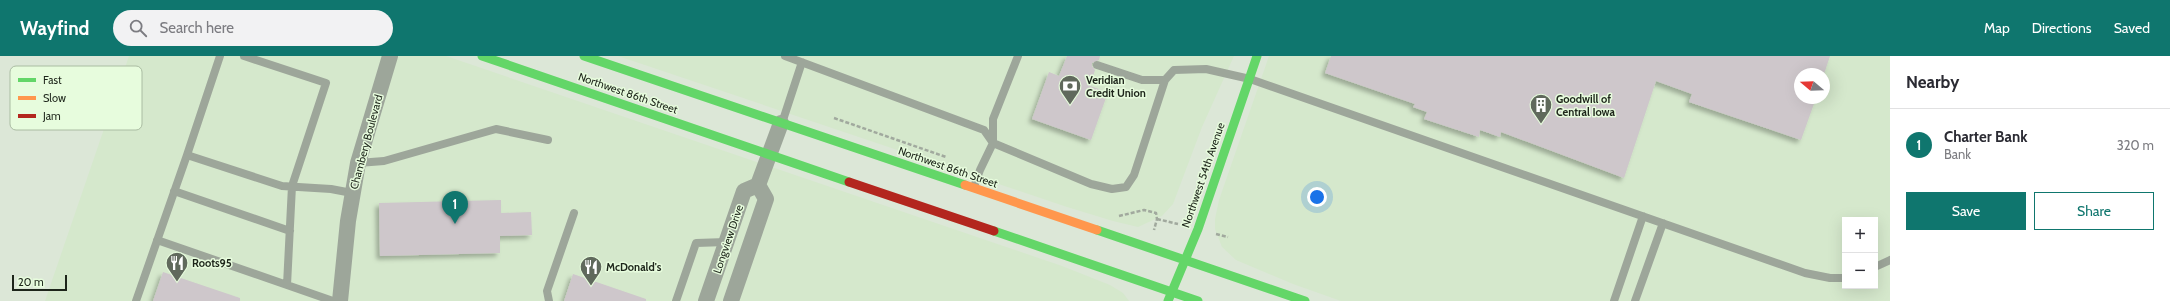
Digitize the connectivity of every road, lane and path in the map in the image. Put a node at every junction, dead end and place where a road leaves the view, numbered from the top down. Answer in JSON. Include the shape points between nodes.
{"nodes":[{"id":1,"x":220,"y":56,"type":"edge"},
{"id":2,"x":244,"y":56,"type":"edge"},
{"id":3,"x":390,"y":56,"type":"edge"},
{"id":4,"x":482,"y":56,"type":"edge"},
{"id":5,"x":584,"y":56,"type":"edge"},
{"id":6,"x":785,"y":56,"type":"edge"},
{"id":7,"x":1018,"y":56,"type":"edge"},
{"id":8,"x":1257,"y":56,"type":"edge"},
{"id":9,"x":602,"y":59,"type":"edge"},
{"id":10,"x":802,"y":62,"type":"junction"},
{"id":11,"x":1097,"y":65,"type":"dead end"},
{"id":12,"x":1250,"y":79,"type":"junction"},
{"id":13,"x":1166,"y":80,"type":"junction"},
{"id":14,"x":782,"y":123,"type":"junction"},
{"id":15,"x":548,"y":140,"type":"dead end"},
{"id":16,"x":993,"y":143,"type":"junction"},
{"id":17,"x":770,"y":154,"type":"junction"},
{"id":18,"x":187,"y":155,"type":"junction"},
{"id":19,"x":358,"y":163,"type":"junction"},
{"id":20,"x":758,"y":185,"type":"junction"},
{"id":21,"x":292,"y":186,"type":"junction"},
{"id":22,"x":974,"y":188,"type":"junction"},
{"id":23,"x":174,"y":191,"type":"junction"},
{"id":24,"x":352,"y":193,"type":"junction"},
{"id":25,"x":574,"y":213,"type":"dead end"},
{"id":26,"x":1156,"y":213,"type":"dead end"},
{"id":27,"x":1643,"y":216,"type":"junction"},
{"id":28,"x":1157,"y":219,"type":"dead end"},
{"id":29,"x":1663,"y":223,"type":"junction"},
{"id":30,"x":290,"y":231,"type":"junction"},
{"id":31,"x":1216,"y":234,"type":"dead end"},
{"id":32,"x":1228,"y":238,"type":"dead end"},
{"id":33,"x":158,"y":240,"type":"junction"},
{"id":34,"x":726,"y":242,"type":"junction"},
{"id":35,"x":1185,"y":260,"type":"junction"},
{"id":36,"x":1890,"y":260,"type":"edge"},
{"id":37,"x":1878,"y":266,"type":"edge"},
{"id":38,"x":1842,"y":278,"type":"edge"},
{"id":39,"x":287,"y":285,"type":"junction"},
{"id":40,"x":1172,"y":292,"type":"junction"},
{"id":41,"x":136,"y":301,"type":"edge"},
{"id":42,"x":333,"y":301,"type":"edge"},
{"id":43,"x":340,"y":301,"type":"edge"},
{"id":44,"x":549,"y":301,"type":"edge"},
{"id":45,"x":676,"y":301,"type":"edge"},
{"id":46,"x":706,"y":301,"type":"edge"},
{"id":47,"x":731,"y":301,"type":"edge"},
{"id":48,"x":1168,"y":301,"type":"edge"},
{"id":49,"x":1198,"y":301,"type":"edge"},
{"id":50,"x":1305,"y":301,"type":"edge"},
{"id":51,"x":1614,"y":301,"type":"edge"},
{"id":52,"x":1635,"y":301,"type":"edge"}],
"edges":[{"from":1,"to":18,"type":"lane"},
{"from":2,"to":21,"type":"lane","via":[[326,83]]},
{"from":3,"to":19,"type":"street","name":"Chambery Boulevard"},
{"from":4,"to":17,"type":"main road","name":"Northwest 86th Street"},
{"from":5,"to":9,"type":"main road","name":"Northwest 86th Street"},
{"from":6,"to":10,"type":"lane"},
{"from":7,"to":16,"type":"lane","via":[[994,119]]},
{"from":8,"to":12,"type":"main road","name":"Northwest 54th Avenue"},
{"from":9,"to":14,"type":"main road","name":"Northwest 86th Street"},
{"from":10,"to":14,"type":"lane"},
{"from":10,"to":16,"type":"lane","via":[[984,130]]},
{"from":11,"to":13,"type":"lane","via":[[1142,80]]},
{"from":12,"to":13,"type":"lane","via":[[1206,69],[1188,68],[1174,70]]},
{"from":12,"to":27,"type":"lane"},
{"from":12,"to":35,"type":"main road","name":"Northwest 54th Avenue"},
{"from":13,"to":16,"type":"lane","via":[[1134,174],[1126,187],[1112,190],[1091,184]]},
{"from":14,"to":17,"type":"street"},
{"from":14,"to":22,"type":"main road","name":"Northwest 86th Street"},
{"from":15,"to":19,"type":"lane","via":[[496,129],[384,161]]},
{"from":16,"to":22,"type":"lane"},
{"from":17,"to":20,"type":"street"},
{"from":17,"to":40,"type":"main road","name":"Northwest 86th Street"},
{"from":18,"to":21,"type":"lane","via":[[282,186]]},
{"from":18,"to":23,"type":"lane"},
{"from":19,"to":24,"type":"street","name":"Chambery Boulevard"},
{"from":20,"to":34,"type":"street","name":"Longview Drive","via":[[744,191]]},
{"from":20,"to":47,"type":"street","name":"Longview Drive","via":[[766,199]]},
{"from":21,"to":24,"type":"lane"},
{"from":21,"to":30,"type":"lane"},
{"from":22,"to":35,"type":"main road","name":"Northwest 86th Street"},
{"from":23,"to":30,"type":"lane"},
{"from":23,"to":33,"type":"lane"},
{"from":24,"to":43,"type":"street","name":"Chambery Boulevard"},
{"from":25,"to":44,"type":"lane","via":[[547,290]]},
{"from":26,"to":28,"type":"path"},
{"from":27,"to":29,"type":"lane"},
{"from":27,"to":51,"type":"lane"},
{"from":29,"to":38,"type":"lane","via":[[1805,273]]},
{"from":29,"to":52,"type":"lane"},
{"from":30,"to":39,"type":"lane"},
{"from":31,"to":32,"type":"path"},
{"from":33,"to":39,"type":"lane"},
{"from":33,"to":41,"type":"lane"},
{"from":34,"to":45,"type":"lane","via":[[696,243]]},
{"from":34,"to":46,"type":"street","name":"Longview Drive"},
{"from":35,"to":40,"type":"main road","name":"Northwest 54th Avenue"},
{"from":35,"to":50,"type":"main road","name":"Northwest 86th Street"},
{"from":36,"to":37,"type":"lane"},
{"from":39,"to":42,"type":"lane"},
{"from":40,"to":48,"type":"main road","name":"Northwest 54th Avenue"},
{"from":40,"to":49,"type":"main road","name":"Northwest 86th Street"}]}
